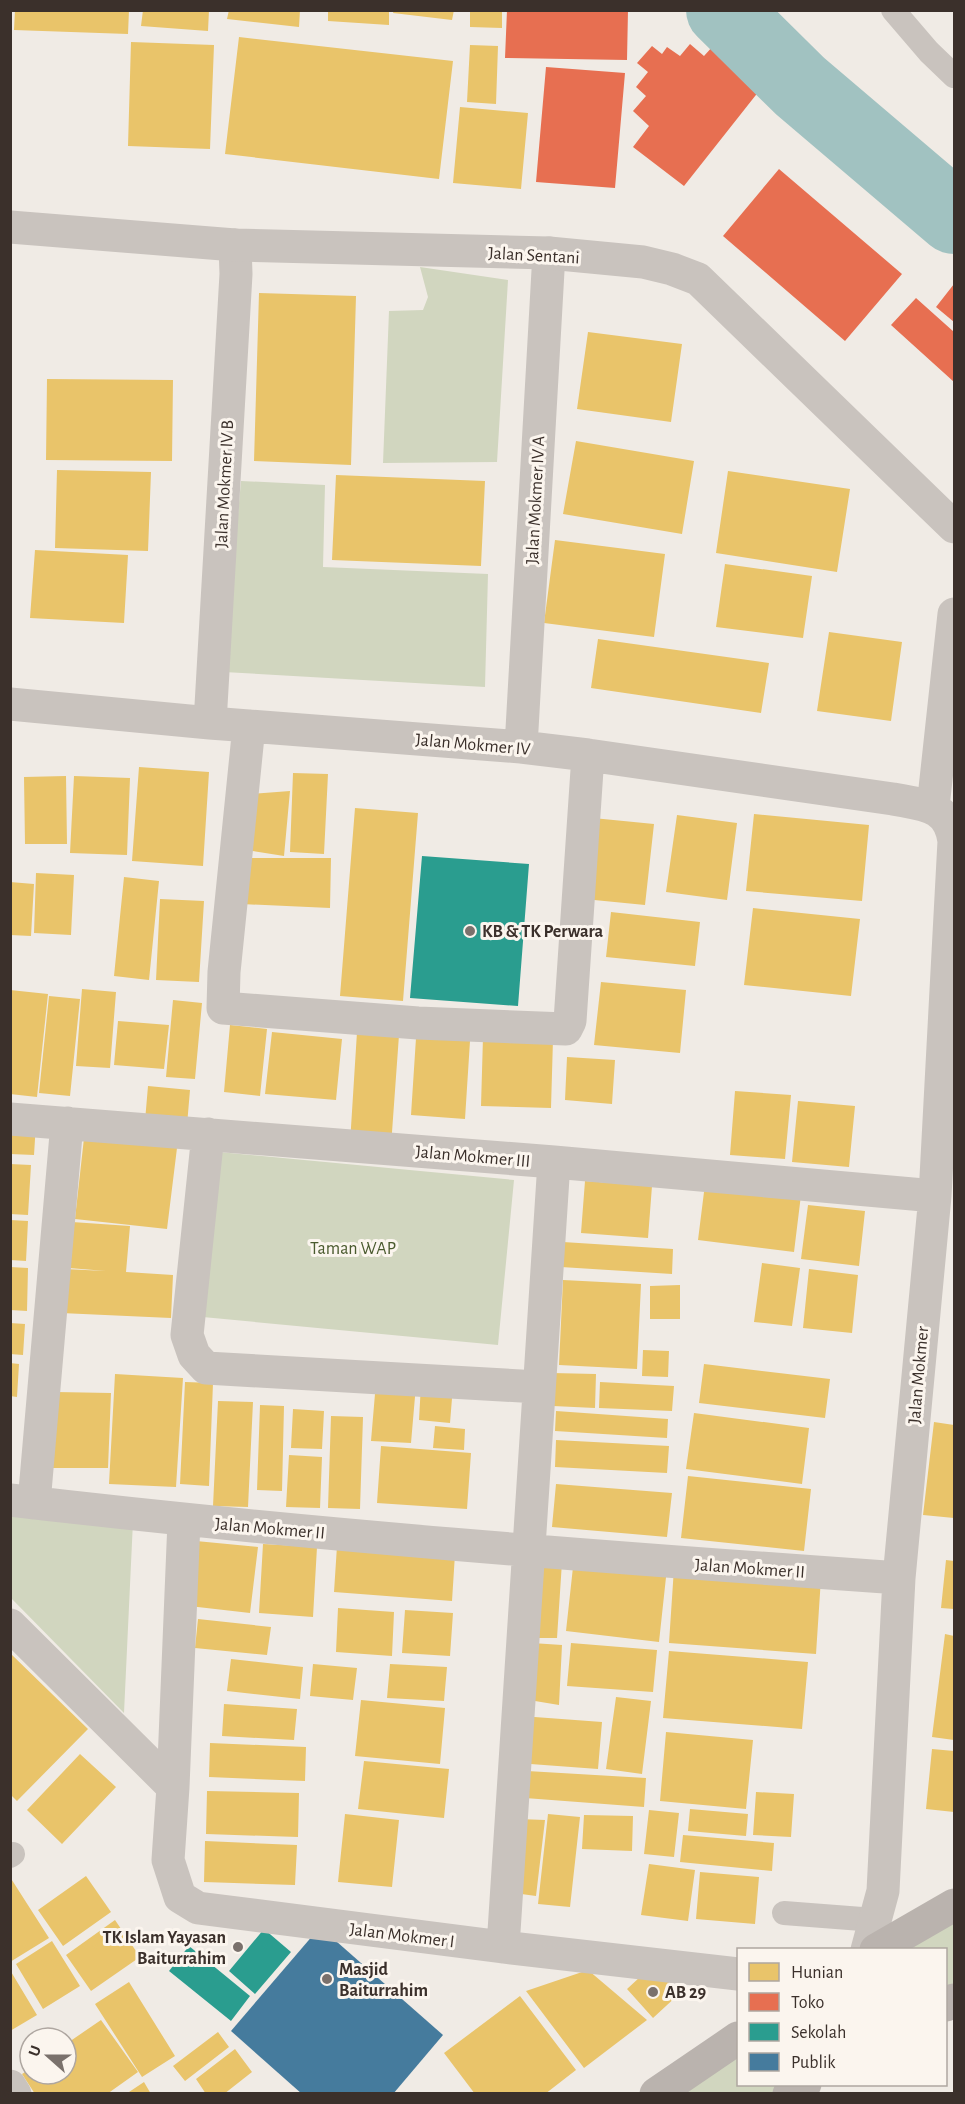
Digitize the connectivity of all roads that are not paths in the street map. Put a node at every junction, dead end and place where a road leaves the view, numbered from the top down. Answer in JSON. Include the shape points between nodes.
{"nodes":[{"id":1,"x":893,"y":10,"type":"edge"},
{"id":2,"x":954,"y":76,"type":"edge"},
{"id":3,"x":10,"y":227,"type":"edge"},
{"id":4,"x":235,"y":245,"type":"junction"},
{"id":5,"x":549,"y":253,"type":"junction"},
{"id":6,"x":954,"y":527,"type":"edge"},
{"id":7,"x":954,"y":614,"type":"edge"},
{"id":8,"x":10,"y":704,"type":"edge"},
{"id":9,"x":210,"y":723,"type":"junction"},
{"id":10,"x":249,"y":726,"type":"junction"},
{"id":11,"x":521,"y":747,"type":"junction"},
{"id":12,"x":588,"y":755,"type":"junction"},
{"id":13,"x":933,"y":807,"type":"junction"},
{"id":14,"x":10,"y":1119,"type":"edge"},
{"id":15,"x":67,"y":1124,"type":"junction"},
{"id":16,"x":208,"y":1134,"type":"junction"},
{"id":17,"x":554,"y":1162,"type":"junction"},
{"id":18,"x":935,"y":1196,"type":"junction"},
{"id":19,"x":538,"y":1387,"type":"junction"},
{"id":20,"x":22,"y":1502,"type":"edge"},
{"id":21,"x":184,"y":1521,"type":"junction"},
{"id":22,"x":529,"y":1552,"type":"junction"},
{"id":23,"x":898,"y":1578,"type":"junction"},
{"id":24,"x":10,"y":1625,"type":"edge"},
{"id":25,"x":173,"y":1787,"type":"junction"},
{"id":26,"x":954,"y":1905,"type":"edge"},
{"id":27,"x":784,"y":1913,"type":"dead end"},
{"id":28,"x":873,"y":1940,"type":"edge"},
{"id":29,"x":503,"y":1947,"type":"junction"},
{"id":30,"x":737,"y":1974,"type":"edge"},
{"id":31,"x":737,"y":2039,"type":"edge"},
{"id":32,"x":10,"y":2086,"type":"edge"},
{"id":33,"x":803,"y":2086,"type":"edge"},
{"id":34,"x":15,"y":2094,"type":"edge"},
{"id":35,"x":656,"y":2094,"type":"edge"},
{"id":36,"x":789,"y":2094,"type":"edge"}],
"edges":[{"from":1,"to":2,"type":"lane"},
{"from":3,"to":4,"type":"street","name":"Jalan Sentani"},
{"from":4,"to":5,"type":"street","name":"Jalan Sentani"},
{"from":4,"to":9,"type":"street","name":"Jalan Mokmer IV B"},
{"from":5,"to":6,"type":"street","name":"Jalan Sentani","via":[[643,262],[698,279]]},
{"from":5,"to":11,"type":"street","name":"Jalan Mokmer IV A"},
{"from":7,"to":13,"type":"street"},
{"from":8,"to":9,"type":"street","name":"Jalan Mokmer IV"},
{"from":9,"to":10,"type":"street","name":"Jalan Mokmer IV"},
{"from":10,"to":11,"type":"street","name":"Jalan Mokmer IV"},
{"from":10,"to":12,"type":"street","via":[[223,1008],[417,1023],[566,1029],[570,1022]]},
{"from":11,"to":12,"type":"street","name":"Jalan Mokmer IV"},
{"from":12,"to":13,"type":"street","name":"Jalan Mokmer IV"},
{"from":13,"to":18,"type":"street","name":"Jalan Mokmer","via":[[952,828],[954,842]]},
{"from":14,"to":15,"type":"street","name":"Jalan Mokmer III"},
{"from":15,"to":16,"type":"street","name":"Jalan Mokmer III"},
{"from":15,"to":20,"type":"street"},
{"from":16,"to":17,"type":"street","name":"Jalan Mokmer III"},
{"from":16,"to":19,"type":"street","via":[[186,1335],[194,1355],[206,1368]]},
{"from":17,"to":18,"type":"street","name":"Jalan Mokmer III"},
{"from":17,"to":19,"type":"street"},
{"from":18,"to":23,"type":"street","name":"Jalan Mokmer"},
{"from":19,"to":22,"type":"street"},
{"from":20,"to":21,"type":"street","name":"Jalan Mokmer II"},
{"from":21,"to":22,"type":"street","name":"Jalan Mokmer II"},
{"from":21,"to":25,"type":"street","name":"Jalan Mokmer I"},
{"from":22,"to":23,"type":"street","name":"Jalan Mokmer II"},
{"from":22,"to":29,"type":"street"},
{"from":23,"to":28,"type":"street","name":"Jalan Mokmer","via":[[883,1892]]},
{"from":24,"to":25,"type":"street"},
{"from":25,"to":29,"type":"street","name":"Jalan Mokmer I","via":[[168,1860],[180,1897],[198,1908]]},
{"from":26,"to":28,"type":"main road"},
{"from":27,"to":28,"type":"lane"},
{"from":29,"to":30,"type":"street","name":"Jalan Mokmer I"},
{"from":31,"to":35,"type":"main road"},
{"from":32,"to":34,"type":"street"},
{"from":33,"to":36,"type":"main road"}]}
